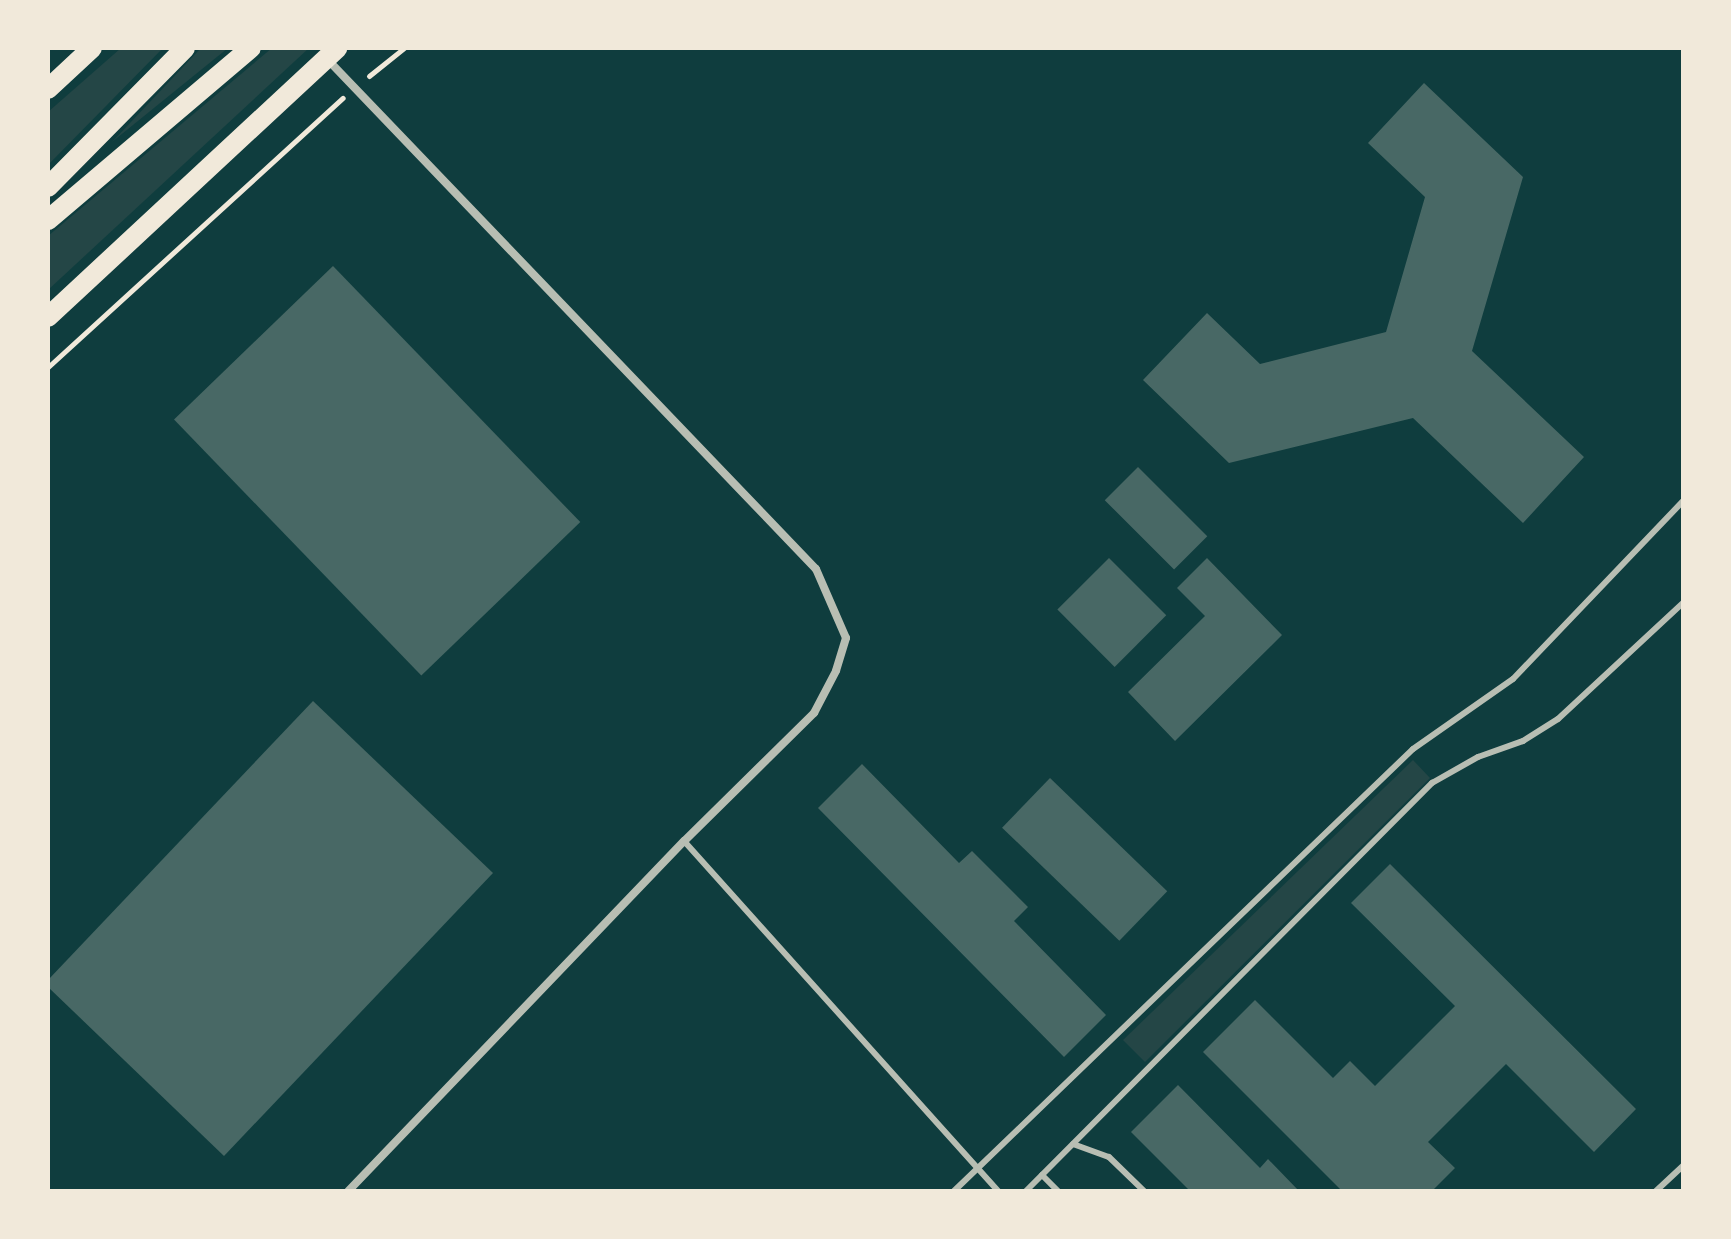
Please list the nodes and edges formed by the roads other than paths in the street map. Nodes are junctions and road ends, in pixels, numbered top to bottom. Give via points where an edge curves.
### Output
1 (92, 48) edge
2 (185, 48) edge
3 (251, 48) edge
4 (331, 53) edge
5 (48, 89) edge
6 (48, 187) edge
7 (48, 220) edge
8 (48, 317) edge
9 (1683, 501) edge
10 (1683, 603) edge
11 (684, 841) junction
12 (1073, 1144) junction
13 (1683, 1166) edge
14 (978, 1168) junction
15 (1042, 1175) junction
16 (348, 1191) edge
17 (954, 1191) edge
18 (998, 1191) edge
19 (1026, 1191) edge
20 (1058, 1191) edge
21 (1144, 1191) edge
22 (1656, 1191) edge

1 - 5 main road
2 - 6 main road
3 - 7 main road
4 - 8 main road
4 - 11 street via 354,88 816,569 846,638 836,671 814,713
9 - 14 lane via 1513,679 1413,749
10 - 12 lane via 1558,719 1432,783
11 - 14 lane
11 - 16 street
12 - 15 lane
12 - 21 lane via 1109,1157
13 - 22 lane
14 - 17 lane
14 - 18 lane
15 - 19 lane
15 - 20 lane

